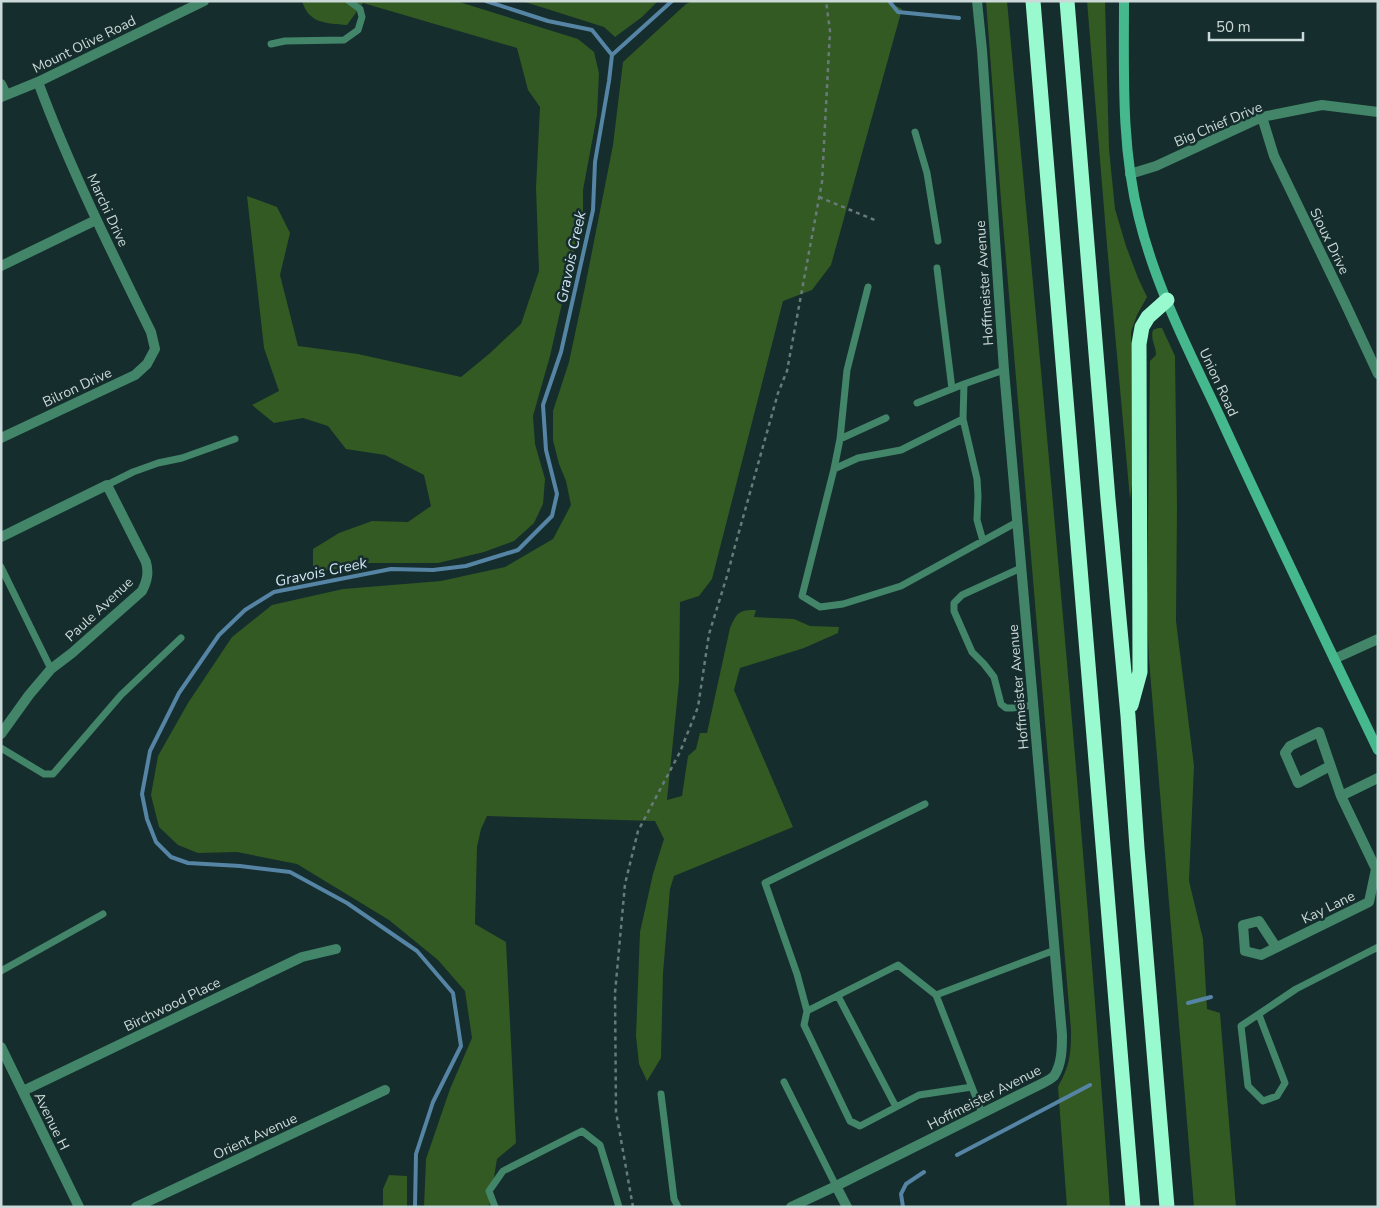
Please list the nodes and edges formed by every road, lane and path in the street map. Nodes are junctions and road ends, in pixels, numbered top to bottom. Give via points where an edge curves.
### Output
1 (204, 1) edge
2 (348, 1) edge
3 (826, 1) edge
4 (977, 1) edge
5 (1033, 1) edge
6 (1067, 1) edge
7 (1124, 1) edge
8 (272, 44) dead end
9 (38, 82) junction
10 (1, 84) edge
11 (4, 96) edge
12 (1378, 112) edge
13 (1262, 117) junction
14 (915, 132) dead end
15 (1130, 174) junction
16 (819, 197) junction
17 (96, 220) junction
18 (877, 221) dead end
19 (938, 241) dead end
20 (1, 266) edge
21 (937, 268) dead end
22 (868, 287) dead end
23 (1166, 300) junction
24 (155, 349) joint
25 (1004, 370) junction
26 (1378, 374) edge
27 (964, 384) junction
28 (952, 389) junction
29 (917, 403) dead end
30 (886, 418) dead end
31 (963, 419) junction
32 (1, 438) edge
33 (840, 438) junction
34 (235, 439) dead end
35 (834, 469) junction
36 (107, 485) junction
37 (1017, 522) junction
38 (1, 537) edge
39 (983, 541) junction
40 (1, 567) edge
41 (1021, 568) junction
42 (181, 638) dead end
43 (1378, 639) edge
44 (1334, 659) junction
45 (52, 669) junction
46 (1033, 705) junction
47 (1128, 716) junction
48 (1, 734) edge
49 (1, 748) edge
50 (1378, 750) edge
51 (1330, 766) junction
52 (1378, 778) edge
53 (1341, 796) junction
54 (925, 804) dead end
55 (103, 914) dead end
56 (1276, 947) dead end
57 (1378, 947) edge
58 (336, 949) dead end
59 (1055, 950) junction
60 (1, 971) edge
61 (936, 994) junction
62 (838, 996) junction
63 (807, 1011) junction
64 (1259, 1014) junction
65 (1, 1047) edge
66 (784, 1082) dead end
67 (972, 1087) junction
68 (385, 1090) dead end
69 (23, 1091) junction
70 (661, 1094) dead end
71 (896, 1107) junction
72 (982, 1113) junction
73 (836, 1186) junction
74 (79, 1207) edge
75 (136, 1207) edge
76 (495, 1207) edge
77 (619, 1207) edge
78 (633, 1207) edge
79 (678, 1207) edge
80 (791, 1207) edge
81 (847, 1207) edge
82 (1133, 1207) edge
83 (1167, 1207) edge

1 - 9 street, Mount Olive Road
2 - 8 lane via 360,9 362,17 358,30 344,40
3 - 16 path via 830,31
4 - 25 street, Hoffmeister Avenue
5 - 82 highway
6 - 47 highway
7 - 15 main road, Union Road
9 - 11 street, Mount Olive Road
9 - 17 street, Marchi Drive
10 - 11 street
12 - 13 street, Big Chief Drive via 1322,105
13 - 15 street, Big Chief Drive via 1156,166
13 - 26 street, Sioux Drive via 1274,156
14 - 19 lane via 927,173
15 - 23 main road, Union Road via 1146,244
16 - 18 path
16 - 78 path via 787,371 708,634 698,707 680,752 638,830 625,884 614,993 616,1112
17 - 20 street
17 - 24 street, Marchi Drive via 151,332
21 - 28 lane
22 - 33 lane via 847,370
23 - 44 main road, Union Road
23 - 47 highway via 1148,317 1142,327 1139,344 1140,672
24 - 32 street, Bilron Drive via 147,364 135,375
25 - 27 lane
25 - 37 street, Hoffmeister Avenue
27 - 28 lane
27 - 31 lane
28 - 29 lane
30 - 33 lane
31 - 35 lane via 901,450 858,458
31 - 39 lane via 977,479 978,520
33 - 35 lane
34 - 36 lane via 158,463
35 - 39 lane via 802,596 820,607 843,604 901,586
36 - 38 street
36 - 45 street, Paule Avenue via 146,562 148,576 142,591 132,601
37 - 39 lane
37 - 41 street, Hoffmeister Avenue
40 - 45 lane
41 - 46 street, Hoffmeister Avenue
41 - 46 lane via 962,595 954,603 954,611 972,652 994,677 1001,704 1006,708
42 - 49 lane via 121,695 53,774 44,774
43 - 44 street
44 - 50 main road, Union Road
45 - 48 street, Paule Avenue
46 - 59 street, Hoffmeister Avenue
47 - 83 highway
51 - 51 street, Kay Lane via 1298,783 1285,753 1290,746 1319,732
51 - 53 street, Kay Lane
52 - 53 street
53 - 56 street, Kay Lane via 1376,868 1369,902
54 - 63 lane via 765,883
55 - 60 lane
57 - 64 lane via 1296,989
58 - 69 street, Birchwood Place via 302,957
59 - 61 lane
59 - 72 street, Hoffmeister Avenue via 1062,1035 1058,1068 1044,1083
61 - 62 lane via 898,965
61 - 67 lane
62 - 63 lane
62 - 71 lane
63 - 71 lane via 804,1026 850,1121 860,1126
64 - 64 lane via 1241,1026 1248,1086 1263,1101 1277,1096 1285,1083
65 - 69 street, Avenue H
66 - 73 lane
67 - 71 lane via 918,1095
67 - 72 lane
68 - 75 street, Orient Avenue
69 - 74 street, Avenue H
70 - 79 lane via 674,1199
72 - 73 street, Hoffmeister Avenue
73 - 80 street, Hoffmeister Avenue
73 - 81 street
76 - 77 lane via 489,1191 503,1171 582,1131 600,1145

